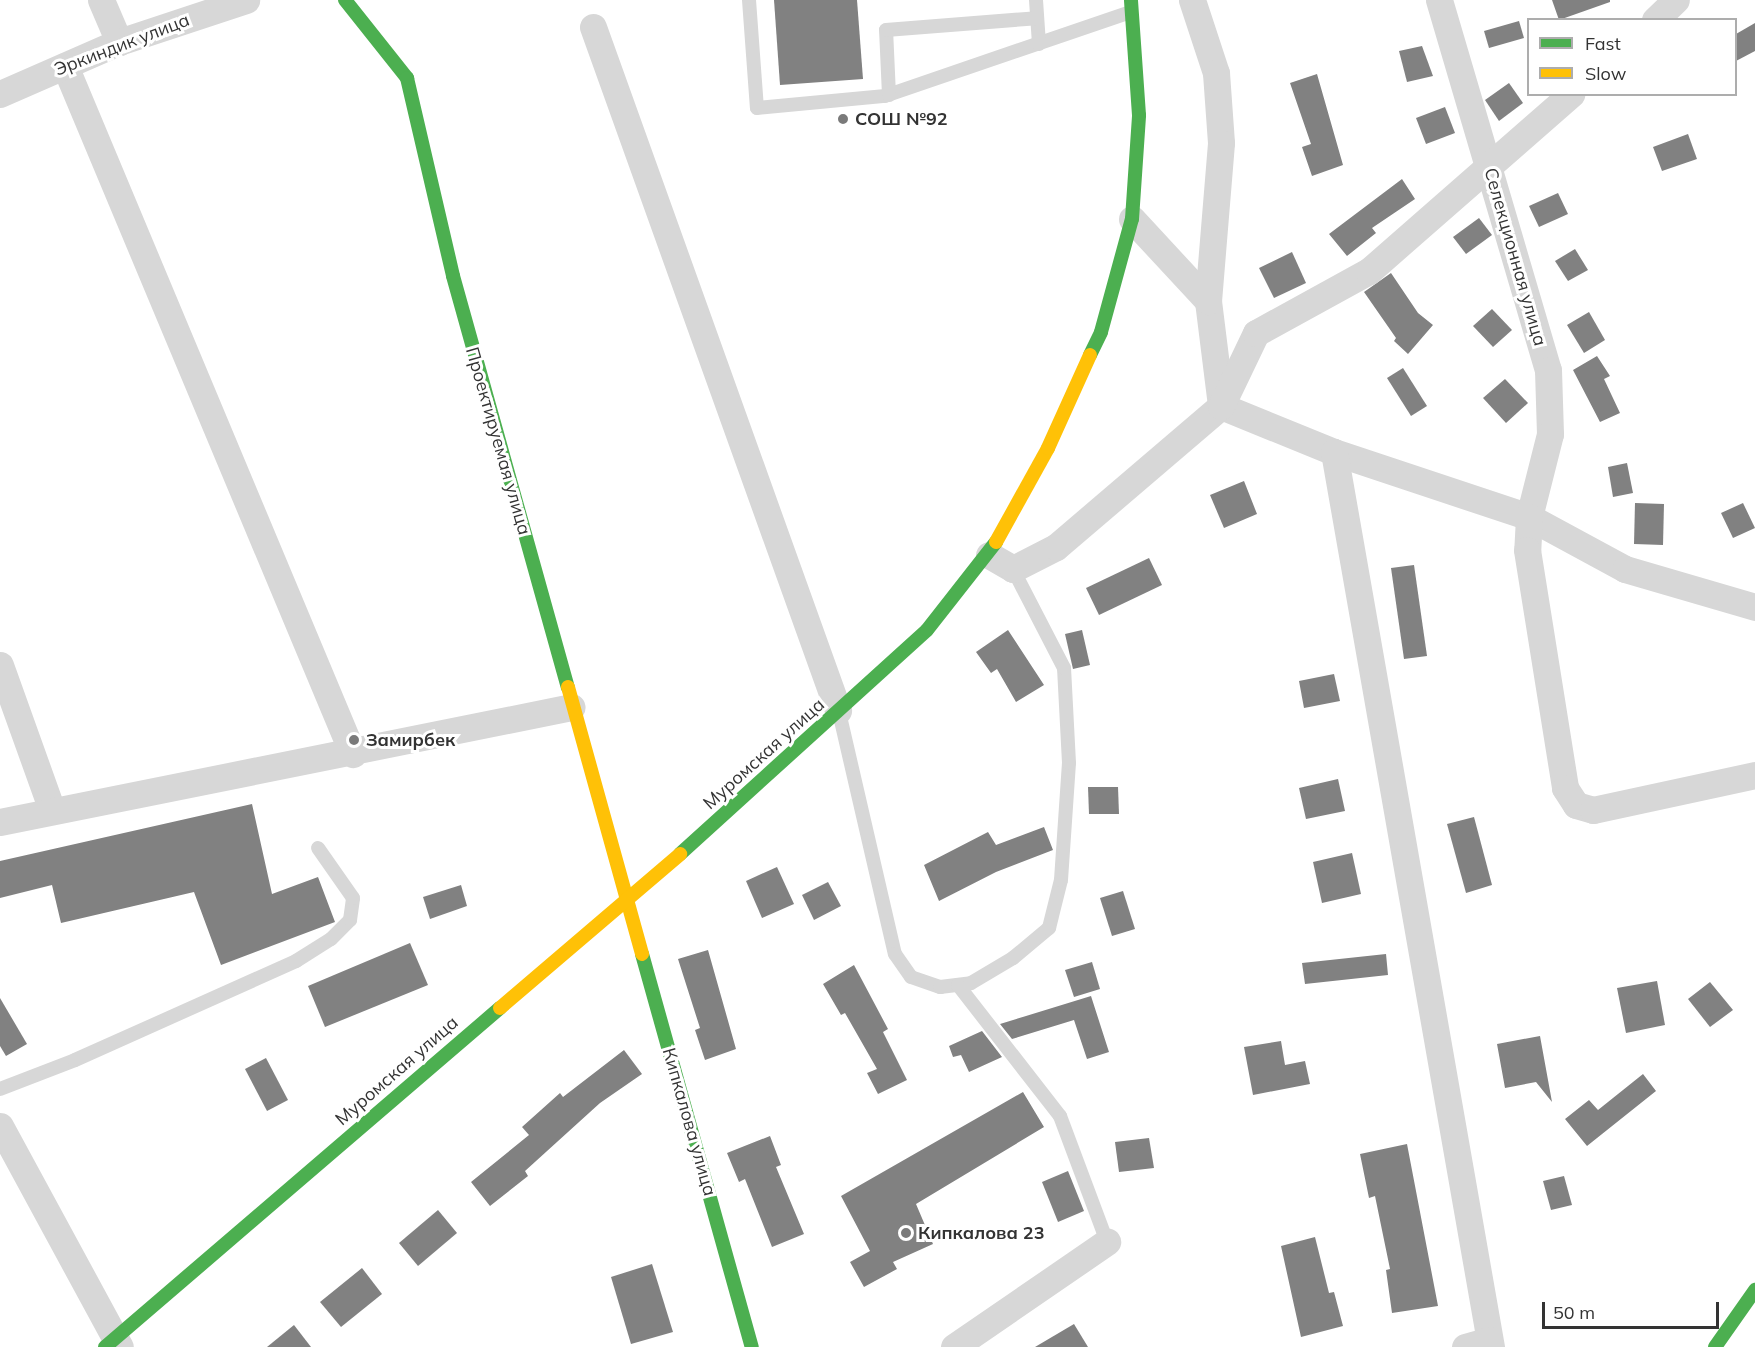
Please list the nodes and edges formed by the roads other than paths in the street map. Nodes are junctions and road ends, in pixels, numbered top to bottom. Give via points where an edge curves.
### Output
1 (100, 0) edge
2 (246, 0) edge
3 (345, 0) edge
4 (749, 0) edge
5 (1036, 0) edge
6 (1192, 0) edge
7 (1439, 0) edge
8 (1676, 0) edge
9 (1132, 6) edge
10 (1037, 18) junction
11 (1656, 18) edge
12 (592, 27) dead end
13 (118, 42) junction
14 (1040, 44) junction
15 (65, 66) junction
16 (0, 94) edge
17 (889, 95) junction
18 (1569, 96) edge
19 (1489, 168) junction
20 (1132, 219) junction
21 (1208, 301) junction
22 (1221, 406) junction
23 (1334, 452) junction
24 (1529, 517) junction
25 (989, 555) junction
26 (1013, 569) junction
27 (1755, 607) edge
28 (0, 665) edge
29 (572, 707) junction
30 (838, 710) junction
31 (353, 754) junction
32 (1755, 775) edge
33 (52, 810) junction
34 (0, 822) edge
35 (318, 848) dead end
36 (627, 897) junction
37 (958, 985) junction
38 (0, 1089) edge
39 (0, 1126) edge
40 (1107, 1242) joint
41 (1755, 1290) edge
42 (113, 1344) edge
43 (1482, 1345) edge
44 (1722, 1345) edge
45 (752, 1347) edge
46 (954, 1347) edge

1 - 13 street
2 - 13 street, Эркиндик улица
3 - 29 street, Проектируемая улица via 407,78 453,276
4 - 17 lane via 757,108
5 - 10 lane
6 - 21 street via 1216,73 1221,143
7 - 19 street, Селекционная улица
8 - 11 street
9 - 14 lane
9 - 20 street, Муромская улица via 1138,115
10 - 14 lane
10 - 17 lane via 886,30
12 - 30 street
13 - 15 street, Эркиндик улица
14 - 17 lane
15 - 16 street, Эркиндик улица
15 - 31 street
18 - 19 street
19 - 22 street via 1369,271 1256,333
19 - 24 street, Селекционная улица via 1548,370 1550,434
20 - 21 street
20 - 25 street, Муромская улица via 1101,332 1048,448
21 - 22 street
22 - 23 street
22 - 26 street via 1056,548
23 - 24 street
23 - 43 street
24 - 27 street via 1625,569
24 - 32 street, Селекционная улица via 1528,561 1565,788 1576,805 1593,810
25 - 26 street
25 - 30 street, Муромская улица via 927,630
26 - 37 lane via 1064,669 1069,763 1061,880 1049,928 1013,958 971,983
28 - 33 street
29 - 31 street
29 - 36 street, Проектируемая улица
30 - 36 street, Муромская улица via 709,829
30 - 37 lane via 894,954 911,977 940,987
31 - 33 street
33 - 34 street
35 - 38 lane via 353,898 350,920 331,939 296,961 75,1060
36 - 42 street, Муромская улица
36 - 45 street, Кипкалова улица
37 - 40 lane via 1060,1116
39 - 42 street
40 - 46 street
41 - 44 street

